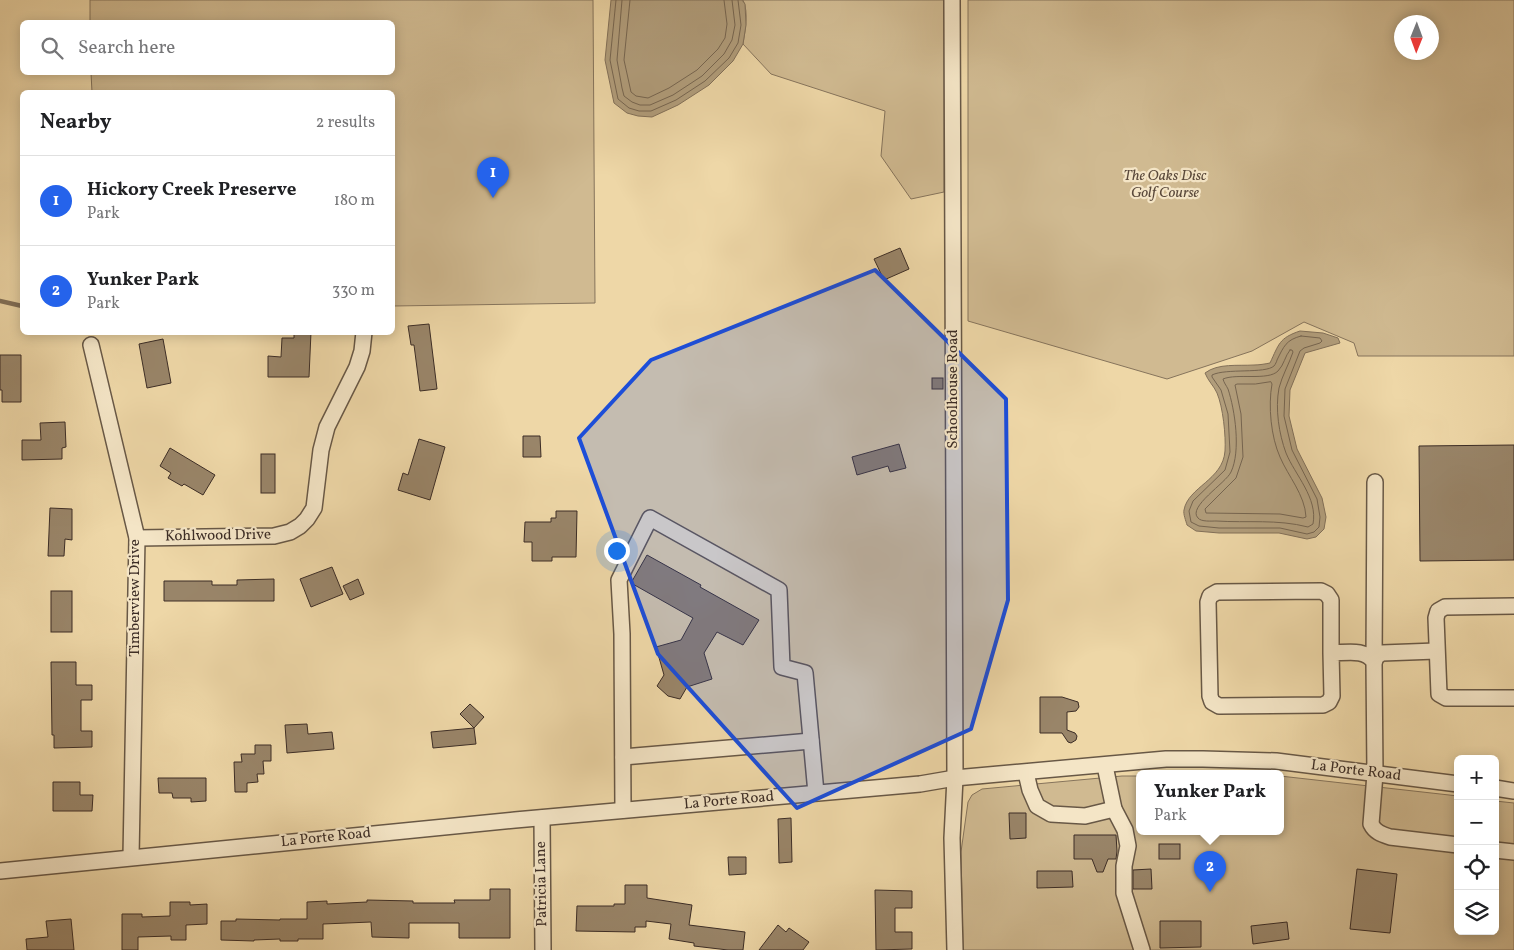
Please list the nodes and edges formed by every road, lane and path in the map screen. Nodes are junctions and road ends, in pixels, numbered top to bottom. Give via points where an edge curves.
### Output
1 (952, 0) edge
2 (364, 335) edge
3 (91, 345) dead end
4 (1375, 482) dead end
5 (136, 538) junction
6 (1514, 606) edge
7 (1436, 651) junction
8 (1331, 653) junction
9 (1374, 662) junction
10 (1514, 698) edge
11 (811, 740) junction
12 (623, 757) junction
13 (1105, 766) junction
14 (1026, 773) junction
15 (1375, 774) junction
16 (955, 778) junction
17 (1454, 784) edge
18 (1499, 789) edge
19 (1514, 791) edge
20 (816, 793) junction
21 (1114, 809) junction
22 (623, 810) junction
23 (542, 818) junction
24 (1454, 845) edge
25 (1499, 850) edge
26 (1514, 852) edge
27 (131, 857) junction
28 (0, 870) edge
29 (543, 950) edge
30 (955, 950) edge
31 (1142, 950) edge

1 - 16 street, Schoolhouse Road
2 - 5 street, Kohlwood Drive via 357,367 327,427 314,508 300,526 274,536
3 - 5 street, Timberview Drive
4 - 9 street
5 - 27 street, Timberview Drive
6 - 7 street via 1445,606 1438,611 1436,618
7 - 9 street via 1382,653
7 - 10 street via 1439,694 1446,698
8 - 8 street via 1332,696 1324,705 1219,706 1212,702 1210,696 1210,596 1217,592 1321,591 1331,600
8 - 9 street via 1363,653
9 - 15 street
11 - 12 street
11 - 12 street via 805,673 782,668 779,590 650,518 619,580
11 - 20 street
12 - 22 street
13 - 14 street, La Porte Road
13 - 15 street, La Porte Road via 1166,760 1237,759
13 - 21 street
14 - 16 street, La Porte Road
14 - 21 street via 1037,806 1051,814 1084,816
15 - 17 street, La Porte Road
15 - 24 street via 1371,824 1374,830 1390,837
16 - 20 street, La Porte Road
16 - 30 street, Schoolhouse Road via 952,838
18 - 19 street
20 - 22 street, La Porte Road
21 - 31 street via 1125,830 1128,846 1124,893
22 - 23 street, La Porte Road
23 - 27 street, La Porte Road
23 - 29 street, Patricia Lane
25 - 26 street
27 - 28 street, La Porte Road

